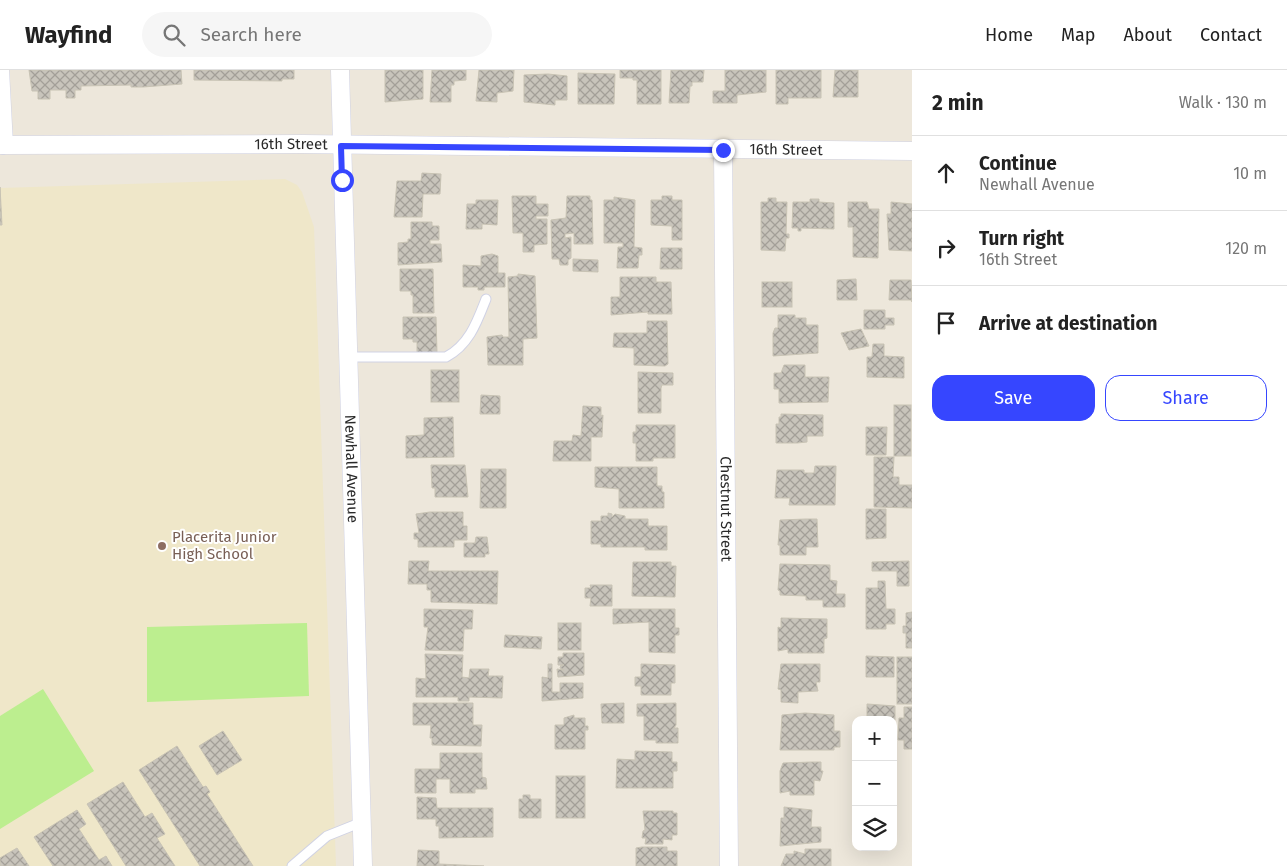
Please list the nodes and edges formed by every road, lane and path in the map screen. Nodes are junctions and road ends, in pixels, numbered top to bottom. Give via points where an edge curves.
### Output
1 (0, 70) edge
2 (340, 70) edge
3 (2, 145) edge
4 (341, 146) junction
5 (723, 150) junction
6 (912, 151) edge
7 (486, 299) dead end
8 (349, 357) junction
9 (362, 822) junction
10 (300, 862) edge
11 (292, 866) edge
12 (363, 866) edge
13 (728, 866) edge

1 - 3 street
2 - 4 street, Newhall Avenue
3 - 4 street, 16th Street
4 - 5 street, 16th Street
4 - 8 street, Newhall Avenue
5 - 6 street, 16th Street
5 - 13 street, Chestnut Street
7 - 8 lane via 474,329 446,357
8 - 9 street, Newhall Avenue
9 - 10 lane via 327,836
9 - 12 street, Newhall Avenue
10 - 11 lane

